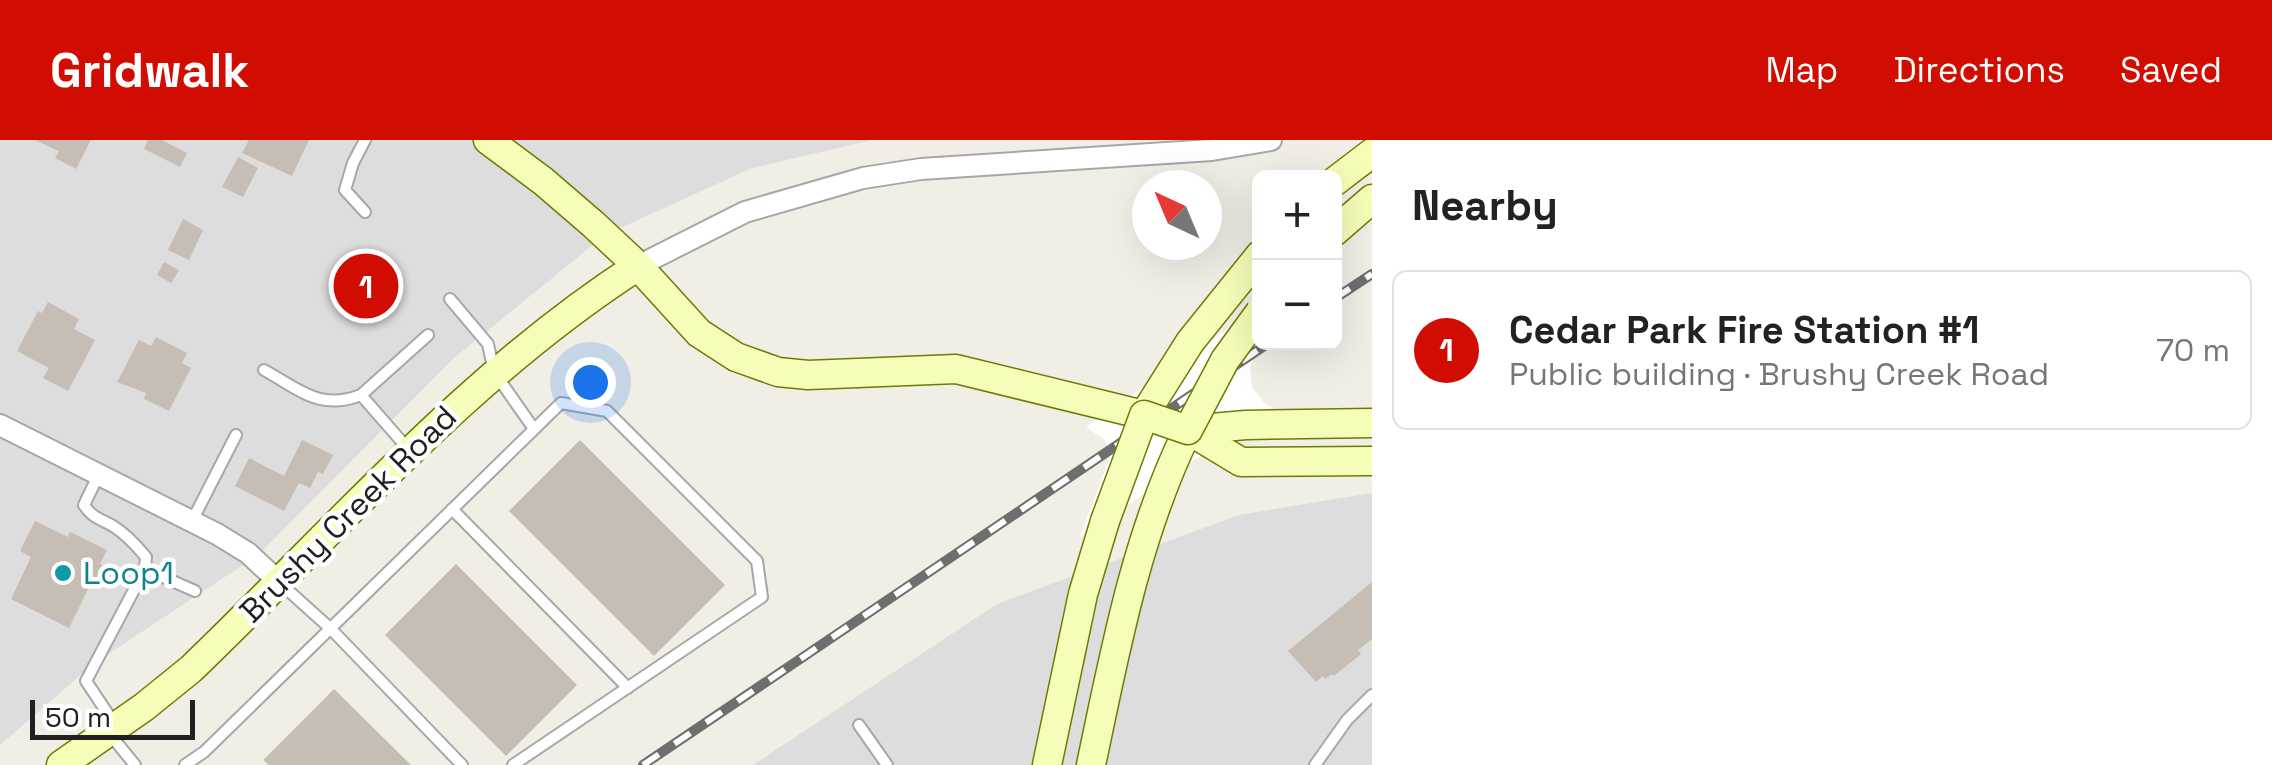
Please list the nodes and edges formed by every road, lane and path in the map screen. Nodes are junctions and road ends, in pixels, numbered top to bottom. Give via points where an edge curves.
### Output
1 (365, 140) edge
2 (488, 140) edge
3 (1272, 140) edge
4 (1372, 153) edge
5 (1342, 176) edge
6 (1372, 199) edge
7 (365, 212) dead end
8 (1342, 225) edge
9 (1255, 260) edge
10 (638, 266) junction
11 (450, 300) dead end
12 (1252, 323) edge
13 (428, 335) dead end
14 (264, 370) dead end
15 (494, 372) junction
16 (361, 395) junction
17 (1144, 415) junction
18 (1372, 423) edge
19 (0, 425) edge
20 (534, 429) junction
21 (1188, 430) junction
22 (236, 435) dead end
23 (410, 451) junction
24 (1372, 461) edge
25 (98, 474) junction
26 (452, 509) junction
27 (192, 522) junction
28 (146, 569) junction
29 (280, 583) junction
30 (195, 591) dead end
31 (330, 629) junction
32 (628, 688) junction
33 (1372, 695) edge
34 (859, 725) dead end
35 (108, 732) junction
36 (60, 765) edge
37 (135, 765) edge
38 (185, 765) edge
39 (462, 765) edge
40 (513, 765) edge
41 (887, 765) edge
42 (1047, 765) edge
43 (1090, 765) edge
44 (1316, 765) edge

1 - 7 lane via 345,190
2 - 10 main road
3 - 10 street, Brushy Creek Road via 863,178 745,212
4 - 5 main road
6 - 8 main road
9 - 17 main road
10 - 15 main road, Brushy Creek Road
10 - 17 main road via 698,333 778,372 956,369
11 - 15 lane via 488,344
12 - 21 main road, bridge
13 - 16 lane
14 - 16 lane via 326,403
15 - 20 lane
15 - 23 main road, Brushy Creek Road
16 - 23 lane
17 - 21 main road, bridge
17 - 42 main road, bridge via 1083,594
18 - 21 main road
19 - 25 street
20 - 26 lane
20 - 32 lane via 561,403 607,410 757,561 762,597
21 - 24 main road via 1241,462
21 - 43 main road via 1162,482 1125,604
22 - 27 lane
23 - 29 main road, Brushy Creek Road
25 - 27 street
25 - 28 lane via 84,505 135,543
26 - 31 lane
26 - 32 lane
27 - 29 street via 248,553
28 - 30 lane
28 - 35 lane via 86,681 108,714
29 - 31 lane
29 - 35 main road, Brushy Creek Road via 191,669
31 - 38 lane
31 - 39 lane
32 - 40 lane
33 - 44 lane
34 - 41 lane
35 - 36 main road, Brushy Creek Road
35 - 37 lane

